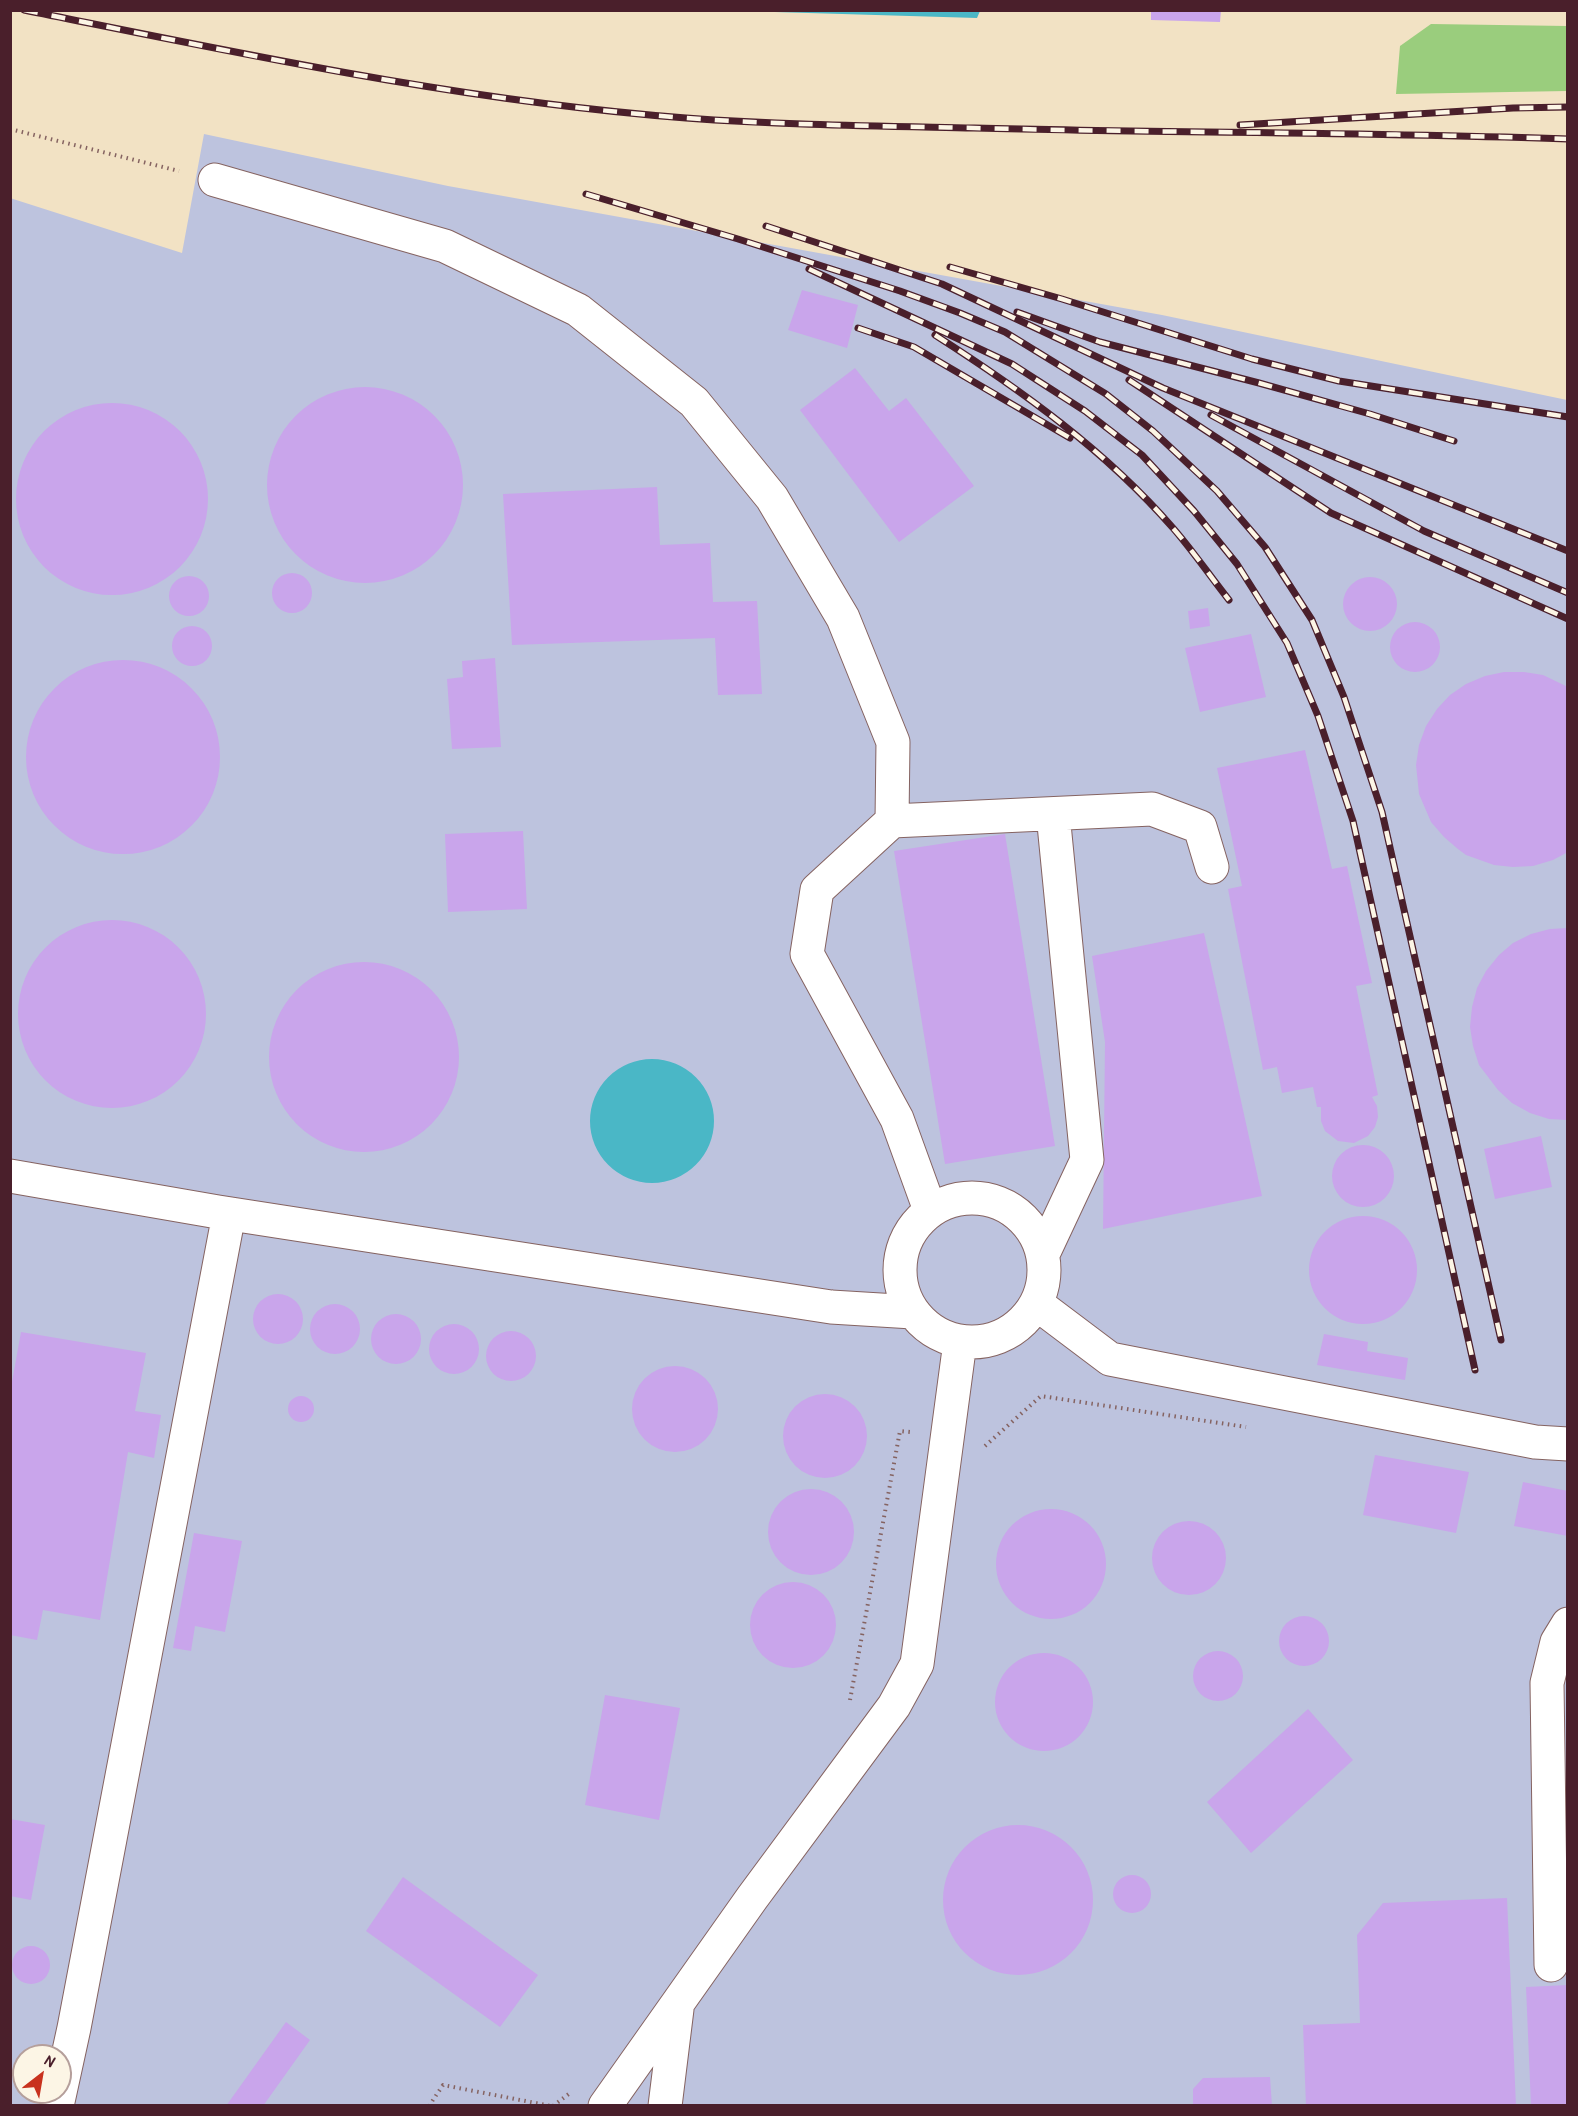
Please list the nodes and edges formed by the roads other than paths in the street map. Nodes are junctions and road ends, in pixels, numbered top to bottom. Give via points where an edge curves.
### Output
1 (214, 180) road end
2 (1053, 814) junction
3 (892, 821) junction
4 (1212, 867) dead end
5 (10, 1176) edge
6 (930, 1210) junction
7 (229, 1214) junction
8 (1043, 1254) junction
9 (1036, 1304) junction
10 (913, 1312) junction
11 (960, 1342) junction
12 (1568, 1444) edge
13 (1568, 1624) edge
14 (1551, 1965) dead end
15 (678, 2004) junction
16 (57, 2106) edge
17 (605, 2106) edge
18 (665, 2106) edge

1 - 3 lane via 445,246 578,310 694,402 772,498 843,618 893,742
2 - 3 lane
2 - 4 lane via 1152,809 1200,827
2 - 8 lane via 1088,1160
3 - 6 lane via 817,890 807,954 897,1119
5 - 7 lane
6 - 8 lane via 951,1199 999,1201 1019,1214 1034,1232
6 - 10 lane via 913,1226 903,1246 899,1269 902,1292
7 - 10 lane via 831,1307
7 - 16 lane
8 - 9 lane via 1044,1279
9 - 11 lane via 1023,1322 1005,1335 983,1342
9 - 12 lane via 1110,1359 1535,1442
10 - 11 lane via 926,1326
11 - 15 lane via 917,1664 894,1706
13 - 14 lane via 1557,1642 1547,1683
15 - 17 lane
15 - 18 lane

